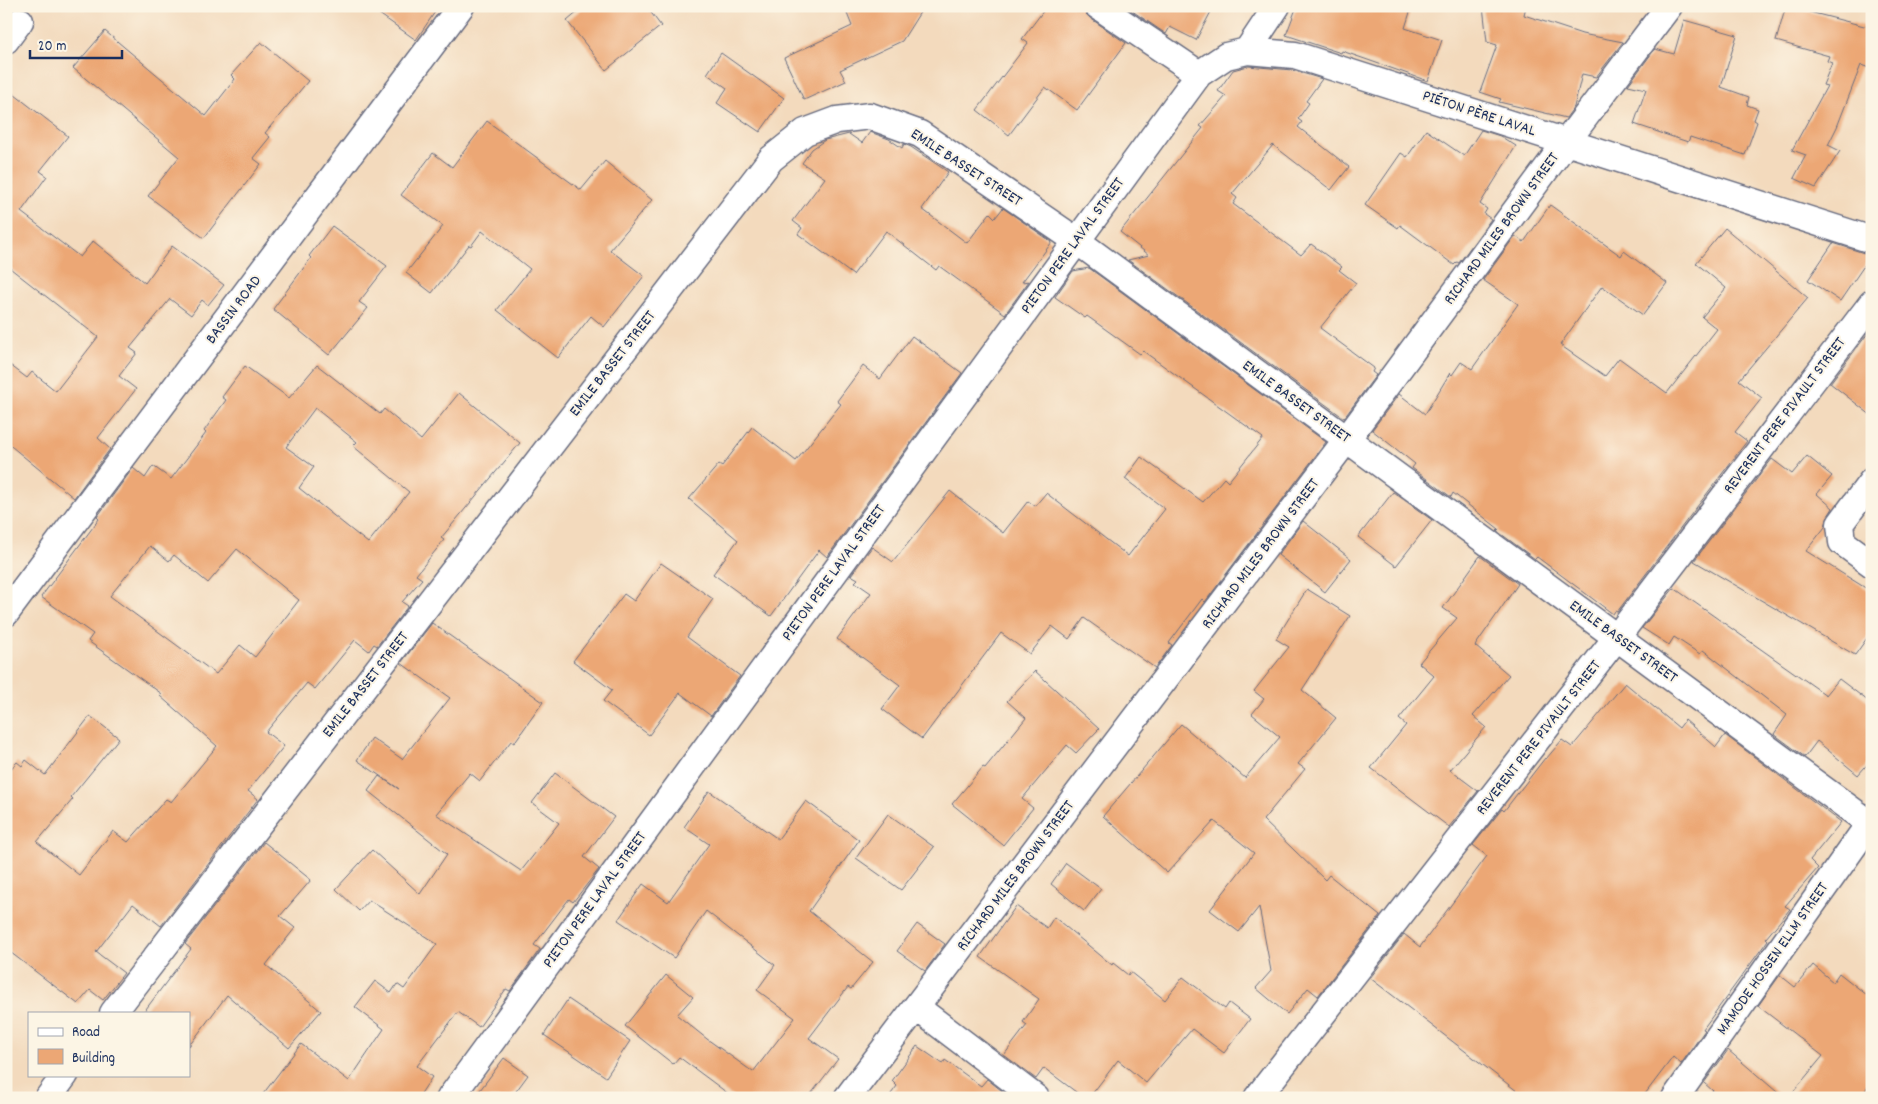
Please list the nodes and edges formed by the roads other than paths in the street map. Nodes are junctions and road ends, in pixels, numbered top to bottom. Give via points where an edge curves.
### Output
1 (461, 6) edge
2 (1098, 6) edge
3 (1277, 6) edge
4 (1669, 6) edge
5 (1237, 54) junction
6 (1199, 74) junction
7 (1566, 141) junction
8 (1872, 240) edge
9 (1077, 241) junction
10 (1872, 303) edge
11 (1347, 439) junction
12 (1872, 481) edge
13 (1872, 564) edge
14 (6, 613) edge
15 (1618, 638) junction
16 (1871, 823) edge
17 (916, 1007) junction
18 (114, 1012) edge
19 (64, 1076) edge
20 (48, 1098) edge
21 (450, 1098) edge
22 (848, 1098) edge
23 (1036, 1098) edge
24 (1257, 1098) edge
25 (1675, 1098) edge

1 - 14 street, BASSIN ROAD
2 - 6 street
3 - 5 street
4 - 7 street, RICHARD MILES BROWN STREET
5 - 6 street, PIETON PERE LAVAL STREET
5 - 7 street, PIÉTON PÈRE LAVAL via 1295,55
6 - 9 street, PIETON PERE LAVAL STREET
7 - 8 street, PIÉTON PÈRE LAVAL
7 - 11 street, RICHARD MILES BROWN STREET
9 - 11 street, EMILE BASSET STREET
9 - 18 street, EMILE BASSET STREET via 920,134 870,116 837,120 805,132 778,153
9 - 21 street, PIETON PERE LAVAL STREET
10 - 15 street, REVERENT PERE PIVAULT STREET
11 - 15 street, EMILE BASSET STREET
11 - 17 street, RICHARD MILES BROWN STREET
12 - 13 street via 1840,524 1842,542
15 - 16 street, EMILE BASSET STREET
15 - 24 street, REVERENT PERE PIVAULT STREET
16 - 25 street, MAMODE HOSSEN ELLM STREET
17 - 22 street, RICHARD MILES BROWN STREET
17 - 23 street
19 - 20 street

